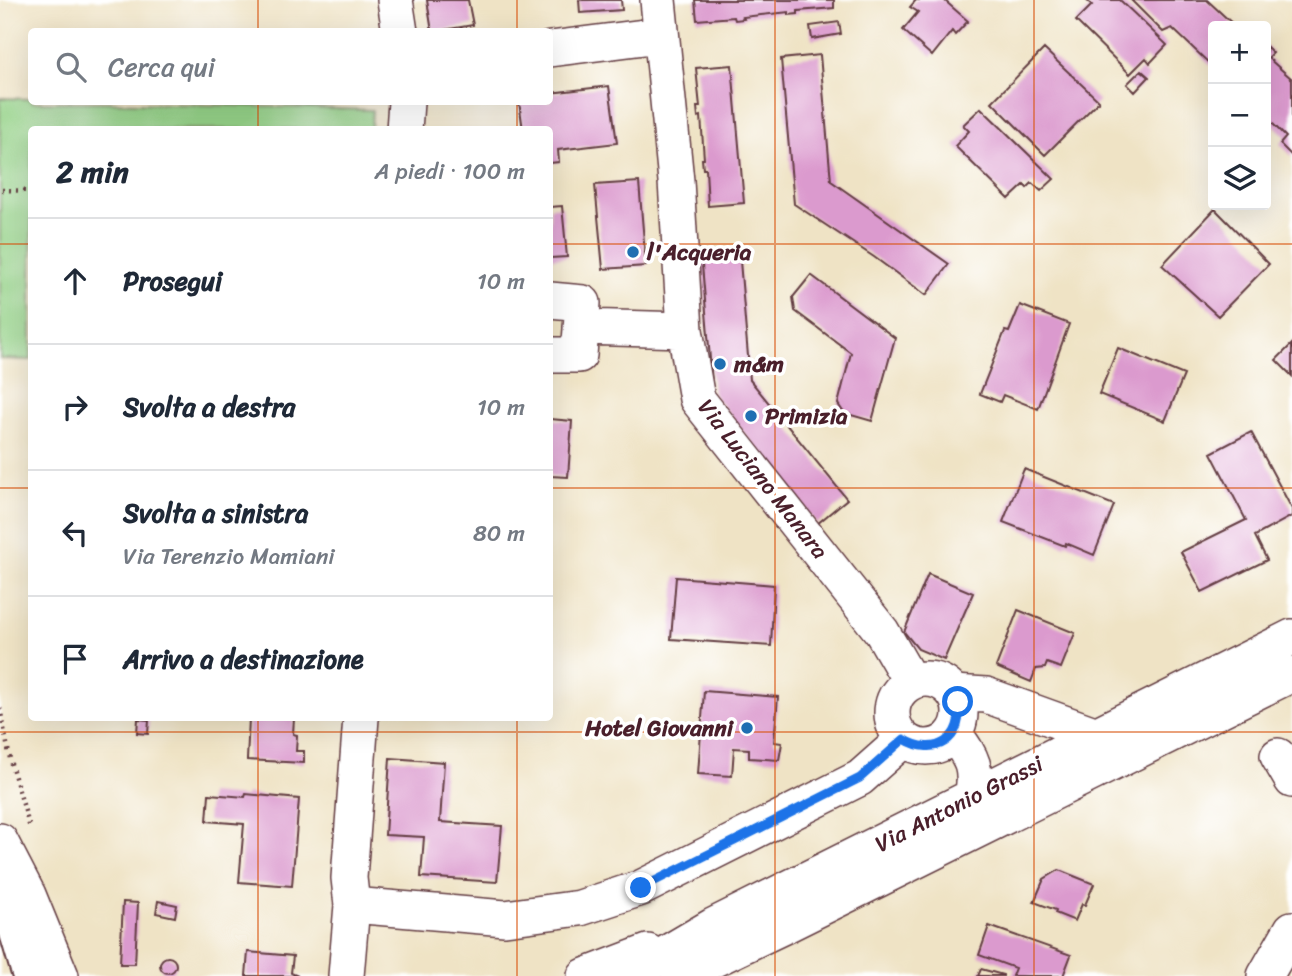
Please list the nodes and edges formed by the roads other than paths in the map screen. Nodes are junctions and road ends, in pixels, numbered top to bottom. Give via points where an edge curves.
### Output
1 (395, 0) edge
2 (658, 0) edge
3 (399, 28) edge
4 (660, 35) junction
5 (553, 49) edge
6 (406, 105) edge
7 (404, 126) edge
8 (553, 300) edge
9 (581, 327) junction
10 (685, 330) junction
11 (553, 355) edge
12 (1292, 637) edge
13 (1292, 674) edge
14 (911, 682) junction
15 (954, 693) junction
16 (361, 721) edge
17 (954, 733) junction
18 (1097, 735) junction
19 (904, 739) junction
20 (972, 798) junction
21 (0, 841) edge
22 (0, 868) edge
23 (352, 905) junction
24 (788, 925) junction
25 (713, 926) junction
26 (1292, 929) edge
27 (32, 976) edge
28 (61, 976) edge
29 (345, 976) edge
30 (585, 976) edge
31 (628, 976) edge
32 (679, 976) edge
33 (702, 976) edge
34 (1265, 976) edge

1 - 3 street
2 - 4 street, Via Luciano Manara
4 - 5 street
4 - 10 street, Via Luciano Manara via 676,181
6 - 7 street
8 - 9 street via 583,303
9 - 10 street
9 - 11 street via 579,355
10 - 14 street, Via Luciano Manara via 698,399 883,632
12 - 18 street, Via Antonio Grassi
13 - 24 street, Via Antonio Grassi
14 - 15 street via 935,680
14 - 19 street via 902,688 892,708 892,720
15 - 17 street via 960,713
15 - 18 street via 986,695
16 - 23 street via 349,878
17 - 19 street via 936,746 913,745
17 - 20 street via 970,755 976,776
18 - 20 street, Via Antonio Grassi
19 - 23 street via 860,778 641,888 580,908 505,918
20 - 25 street, Via Antonio Grassi
21 - 28 street
22 - 27 main road
23 - 29 street
24 - 32 street, Via Antonio Grassi
24 - 33 street
25 - 30 street
25 - 31 street, Via Antonio Grassi
26 - 34 street

